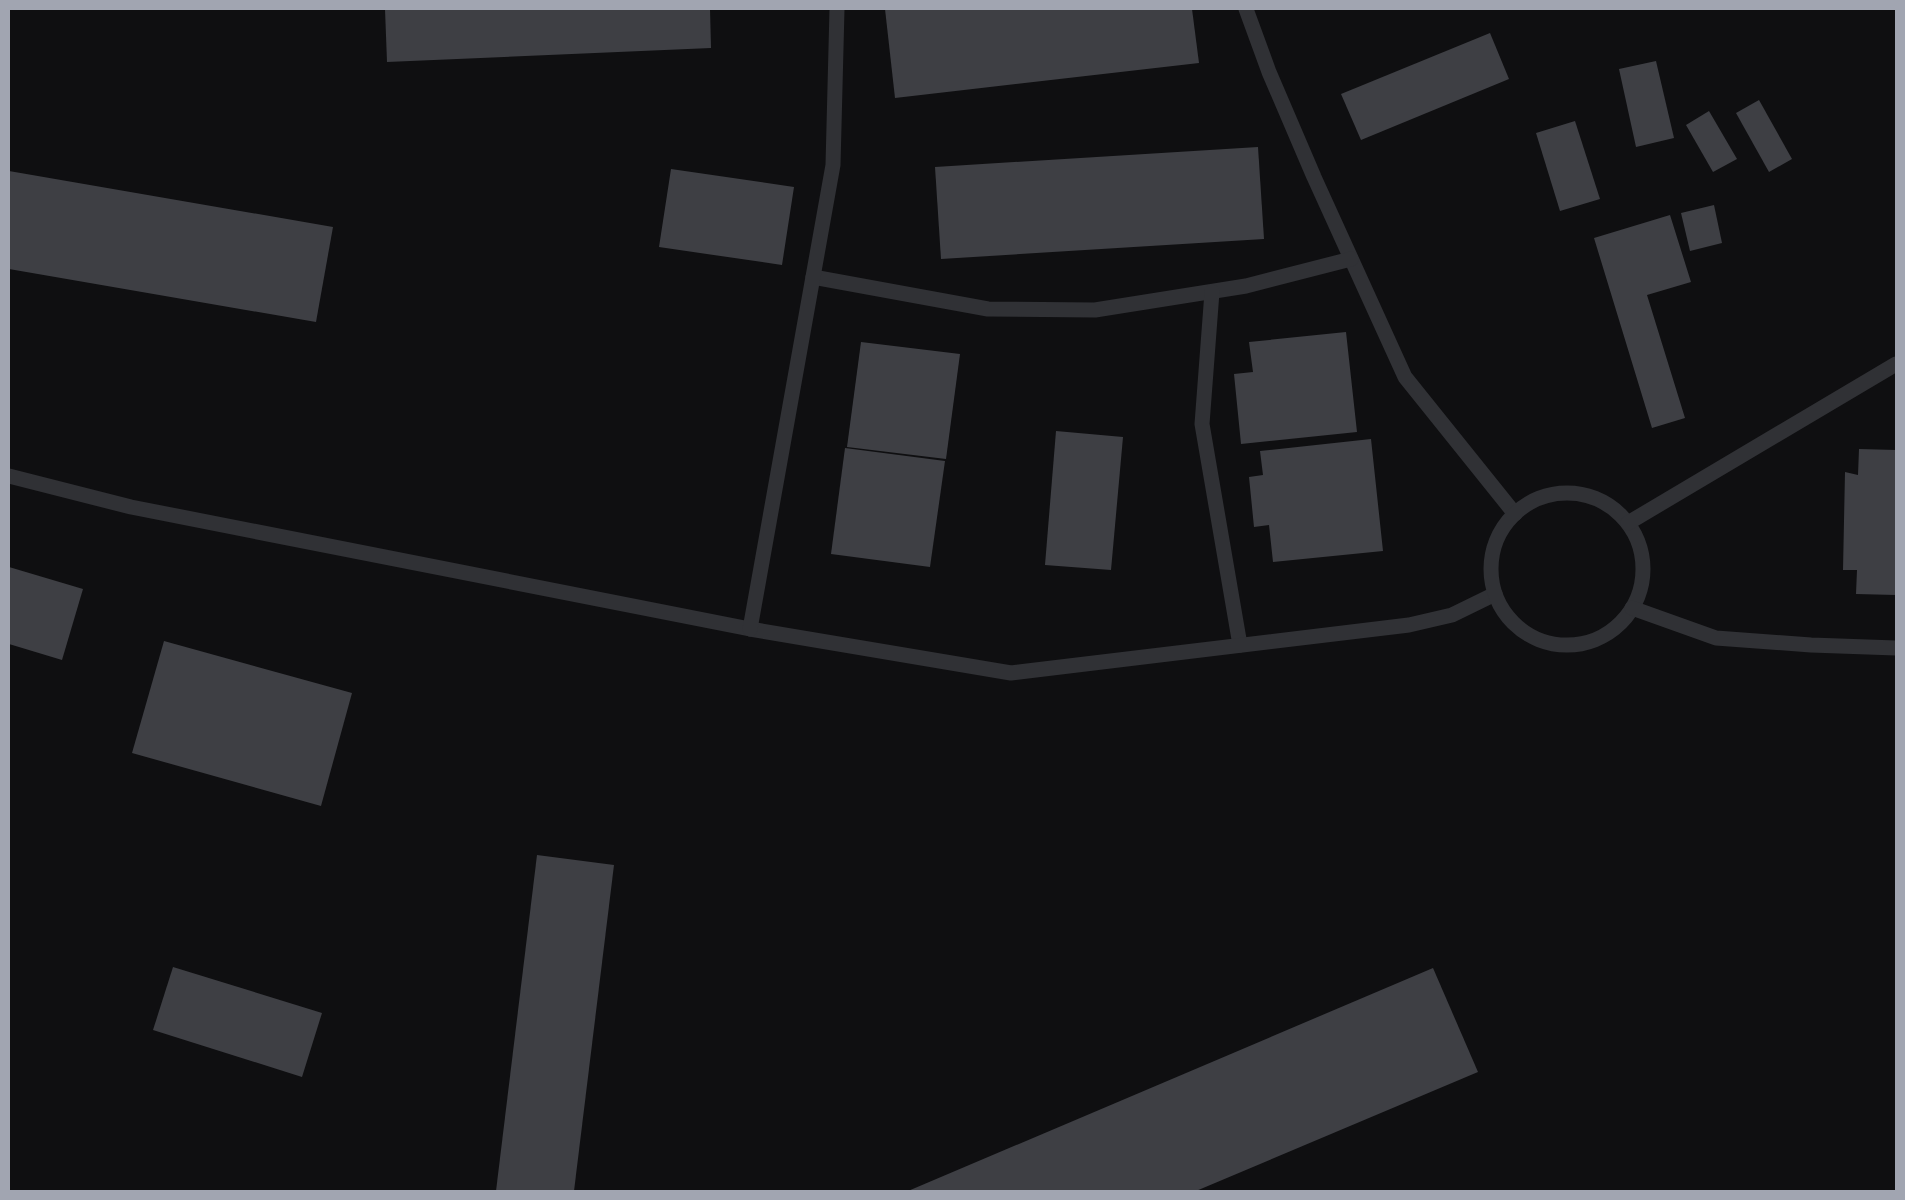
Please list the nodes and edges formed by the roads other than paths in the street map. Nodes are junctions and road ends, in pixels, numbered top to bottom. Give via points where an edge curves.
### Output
1 (836, 9) edge
2 (1246, 9) edge
3 (1351, 259) junction
4 (813, 277) junction
5 (1212, 292) junction
6 (1896, 364) edge
7 (9, 476) edge
8 (1515, 514) junction
9 (1628, 523) junction
10 (1495, 594) junction
11 (1632, 608) junction
12 (750, 629) junction
13 (1240, 645) junction
14 (1896, 648) edge

1 - 4 lane via 833,165
2 - 3 lane via 1269,72
3 - 5 lane
3 - 8 lane via 1405,377
4 - 5 lane via 988,309 1095,310
4 - 12 lane
5 - 13 lane via 1202,424
6 - 9 lane
7 - 12 lane via 131,507
8 - 9 lane via 1521,507 1544,496 1569,492 1594,497 1616,510
8 - 10 lane via 1504,525 1493,548 1490,574
9 - 11 lane via 1642,552 1644,578
10 - 11 lane via 1509,620 1529,636 1553,644 1578,645 1602,638 1622,622
10 - 13 lane via 1452,615 1409,625
11 - 14 lane via 1716,638
12 - 13 lane via 1011,673

